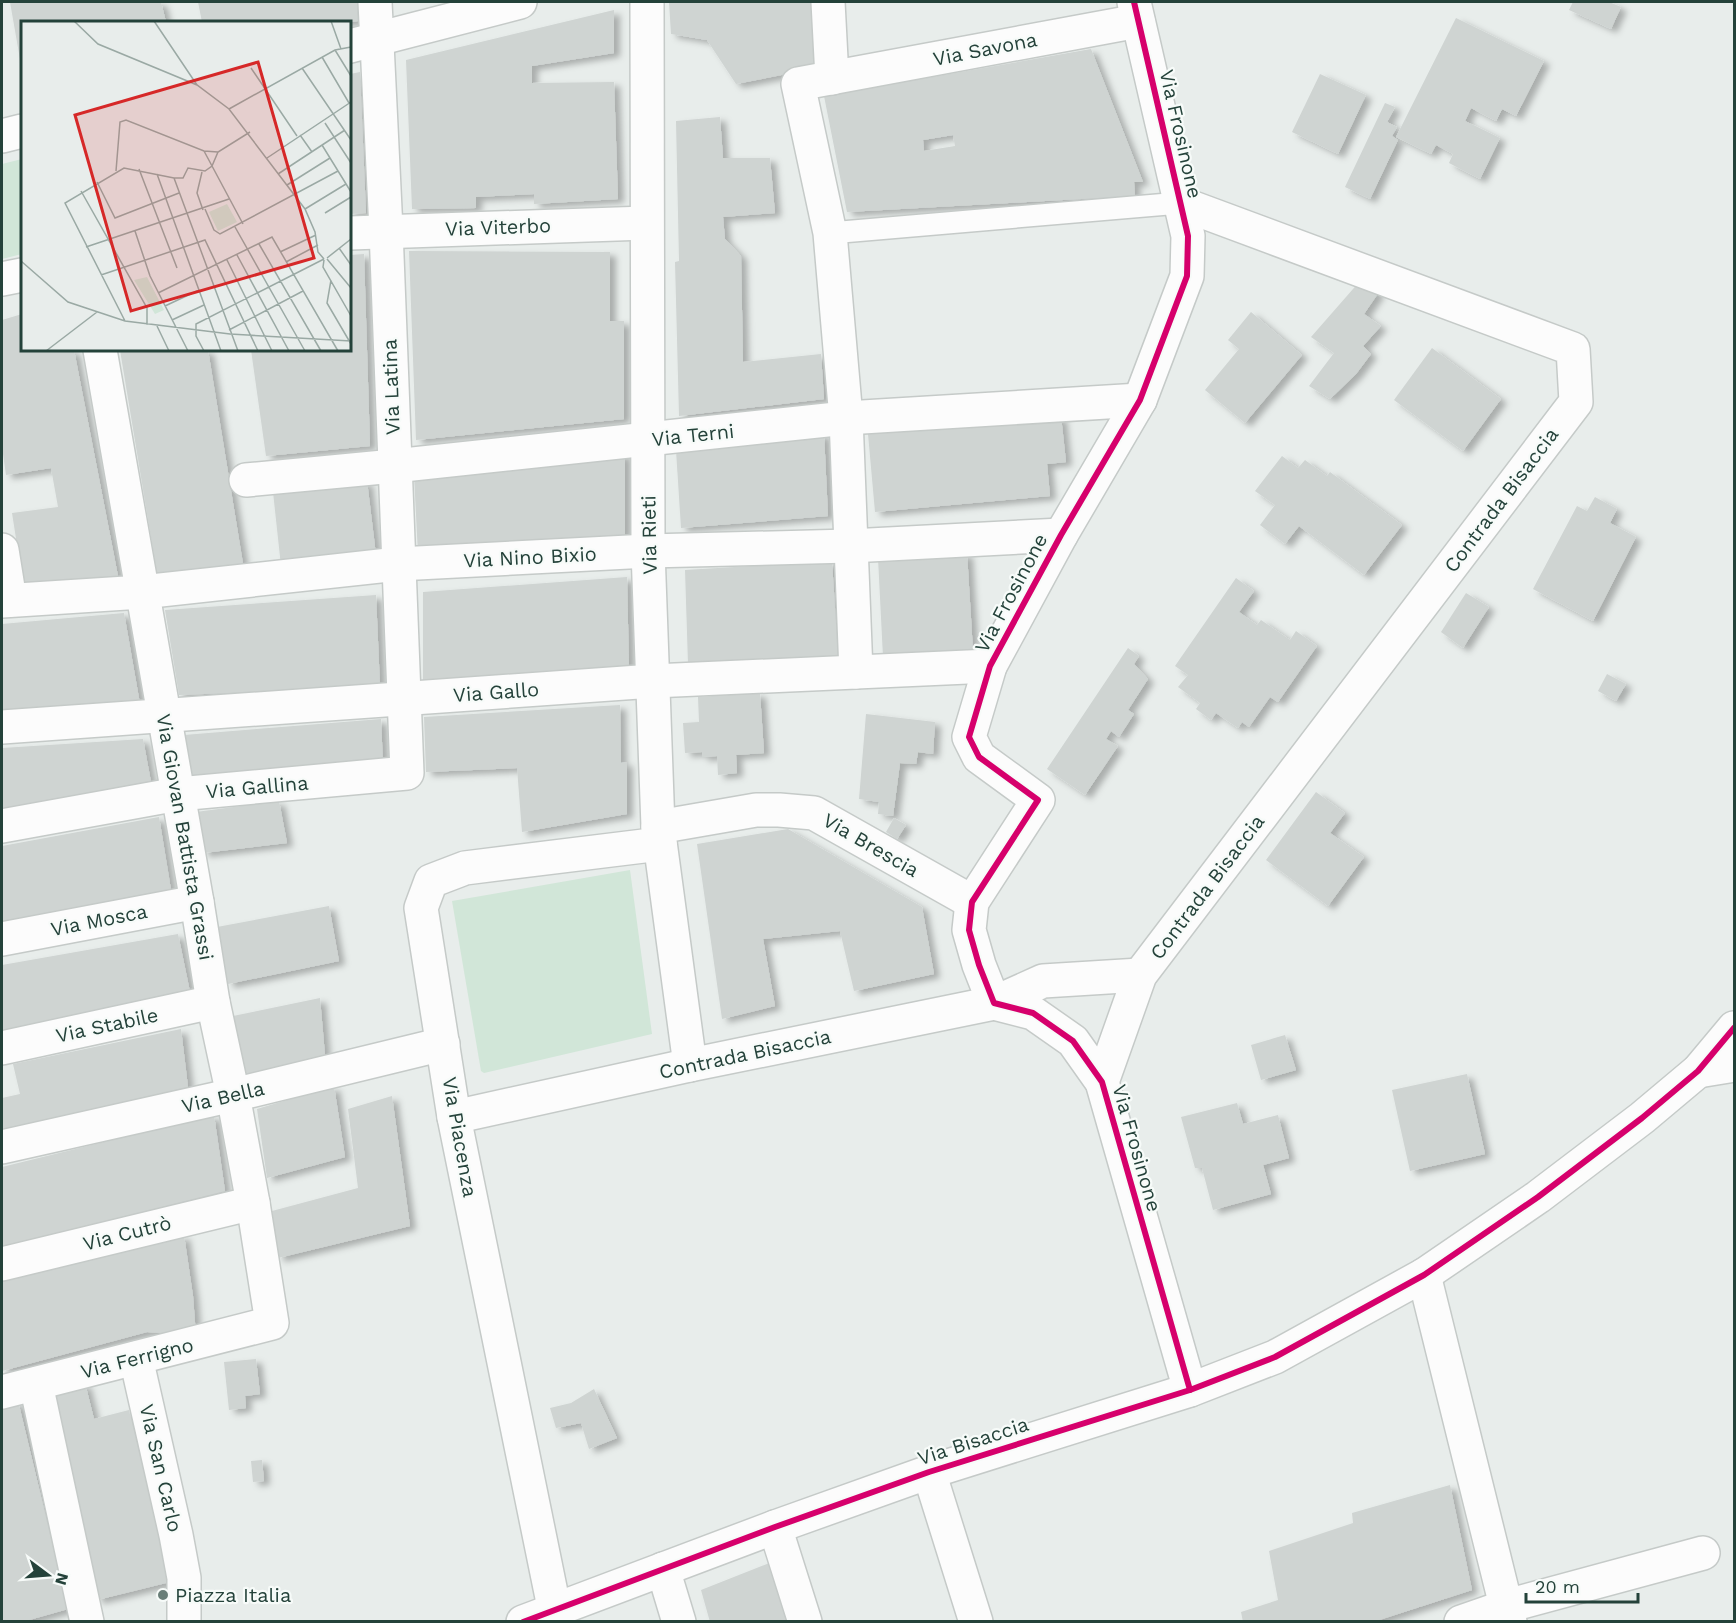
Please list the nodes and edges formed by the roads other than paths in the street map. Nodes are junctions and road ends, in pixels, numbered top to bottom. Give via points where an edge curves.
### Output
1 (375, 2) edge
2 (520, 2) edge
3 (647, 2) edge
4 (828, 2) edge
5 (1136, 11) edge
6 (363, 43) edge
7 (832, 78) junction
8 (21, 131) edge
9 (2, 136) edge
10 (1180, 203) junction
11 (646, 223) junction
12 (386, 231) junction
13 (351, 232) edge
14 (830, 233) junction
15 (21, 275) edge
16 (2, 279) edge
17 (100, 351) edge
18 (1140, 400) junction
19 (846, 418) junction
20 (647, 439) junction
21 (394, 466) junction
22 (246, 480) dead end
23 (1061, 535) junction
24 (850, 546) junction
25 (2, 550) edge
26 (648, 551) junction
27 (398, 564) junction
28 (142, 592) junction
29 (6, 601) edge
30 (990, 666) junction
31 (856, 672) junction
32 (653, 681) junction
33 (404, 699) junction
34 (164, 715) junction
35 (2, 727) edge
36 (407, 773) joint
37 (178, 794) junction
38 (2, 826) edge
39 (659, 835) junction
40 (197, 902) junction
41 (972, 902) junction
42 (2, 939) edge
43 (1140, 975) junction
44 (213, 1002) junction
45 (993, 1004) junction
46 (1734, 1028) edge
47 (443, 1044) junction
48 (2, 1048) edge
49 (690, 1065) junction
50 (1734, 1065) edge
51 (1698, 1071) junction
52 (1102, 1082) junction
53 (233, 1095) junction
54 (454, 1117) junction
55 (2, 1147) edge
56 (253, 1203) junction
57 (2, 1264) edge
58 (1424, 1275) junction
59 (272, 1323) joint
60 (136, 1358) junction
61 (36, 1384) junction
62 (1190, 1390) junction
63 (2, 1392) edge
64 (929, 1472) junction
65 (775, 1527) junction
66 (1703, 1553) dead end
67 (663, 1569) junction
68 (85, 1612) edge
69 (1508, 1614) edge
70 (556, 1616) edge
71 (184, 1622) edge
72 (524, 1622) edge
73 (679, 1622) edge
74 (804, 1622) edge
75 (976, 1622) edge
76 (1461, 1622) edge

1 - 6 street, Via Latina
2 - 6 street
3 - 11 street, Via Rieti
4 - 7 street
5 - 7 street, Via Savona
5 - 10 street, Via Frosinone
6 - 12 street, Via Latina
7 - 14 street, Via Savona via 798,84
8 - 9 street
10 - 14 lane
10 - 18 street, Via Frosinone via 1188,236 1187,276
10 - 43 street, Contrada Bisaccia via 1573,349 1576,402
11 - 12 street, Via Viterbo
11 - 20 street, Via Rieti
12 - 13 street, Via Viterbo
12 - 21 street, Via Latina
14 - 19 street
15 - 16 street
17 - 28 street, Via Giovan Battista Grassi
18 - 19 street, Via Terni
18 - 23 street, Via Frosinone
19 - 20 street, Via Terni
19 - 24 street
20 - 21 street, Via Terni
20 - 26 street, Via Rieti
21 - 22 street, Via Terni
21 - 27 street, Via Latina
23 - 24 street, Via Nino Bixio
23 - 30 street, Via Frosinone
24 - 26 street, Via Nino Bixio
24 - 31 street
25 - 29 street
26 - 27 street, Via Nino Bixio
26 - 32 street, Via Rieti
27 - 28 street, Via Nino Bixio
27 - 33 street, Via Latina
28 - 29 street, Via Nino Bixio
28 - 34 street, Via Giovan Battista Grassi
30 - 31 street, Via Gallo
30 - 41 street, Via Frosinone via 969,737 979,757 1038,800
31 - 32 street, Via Gallo
32 - 33 street, Via Gallo
32 - 39 street, Via Rieti
33 - 34 street, Via Gallo
33 - 36 street, Via Latina
34 - 35 street, Via Gallo
34 - 37 street, Via Giovan Battista Grassi
36 - 37 street, Via Gallina
37 - 38 street, Via Gallina
37 - 40 street, Via Giovan Battista Grassi
39 - 41 street, Via Brescia via 756,810 814,813
39 - 47 street, Via Piacenza via 465,868 430,880 421,908
39 - 49 street, Via Rieti
40 - 42 street, Via Mosca
40 - 44 street, Via Giovan Battista Grassi
41 - 45 street, Via Frosinone via 969,930
43 - 45 street, Contrada Bisaccia via 1043,981
43 - 52 street, Contrada Bisaccia
44 - 48 street, Via Stabile
44 - 53 street, Via Giovan Battista Grassi
45 - 49 street, Contrada Bisaccia
45 - 52 street, Via Frosinone via 1033,1013 1073,1041
46 - 51 street, Via Bisaccia
47 - 53 street, Via Bella
47 - 54 street, Via Piacenza
49 - 54 street, Contrada Bisaccia
50 - 51 street
51 - 58 street, Via Bisaccia via 1538,1197
52 - 62 street, Via Frosinone
53 - 55 street, Via Bella
53 - 56 street, Via Giovan Battista Grassi
54 - 70 street, Via Piacenza
56 - 57 street, Via Cutrò
56 - 59 street, Via Giovan Battista Grassi
58 - 62 street, Via Bisaccia via 1275,1357
58 - 69 street
59 - 60 street, Via Ferrigno
60 - 61 street, Via Ferrigno
60 - 71 street, Via San Carlo via 184,1578
61 - 63 street, Via Ferrigno
61 - 68 street
62 - 64 street, Via Bisaccia
64 - 65 street, Via Bisaccia
64 - 75 street
65 - 67 street, Via Bisaccia
65 - 74 street
66 - 69 street
67 - 70 street, Via Bisaccia
67 - 73 street
69 - 76 street
70 - 72 street, Via Bisaccia

